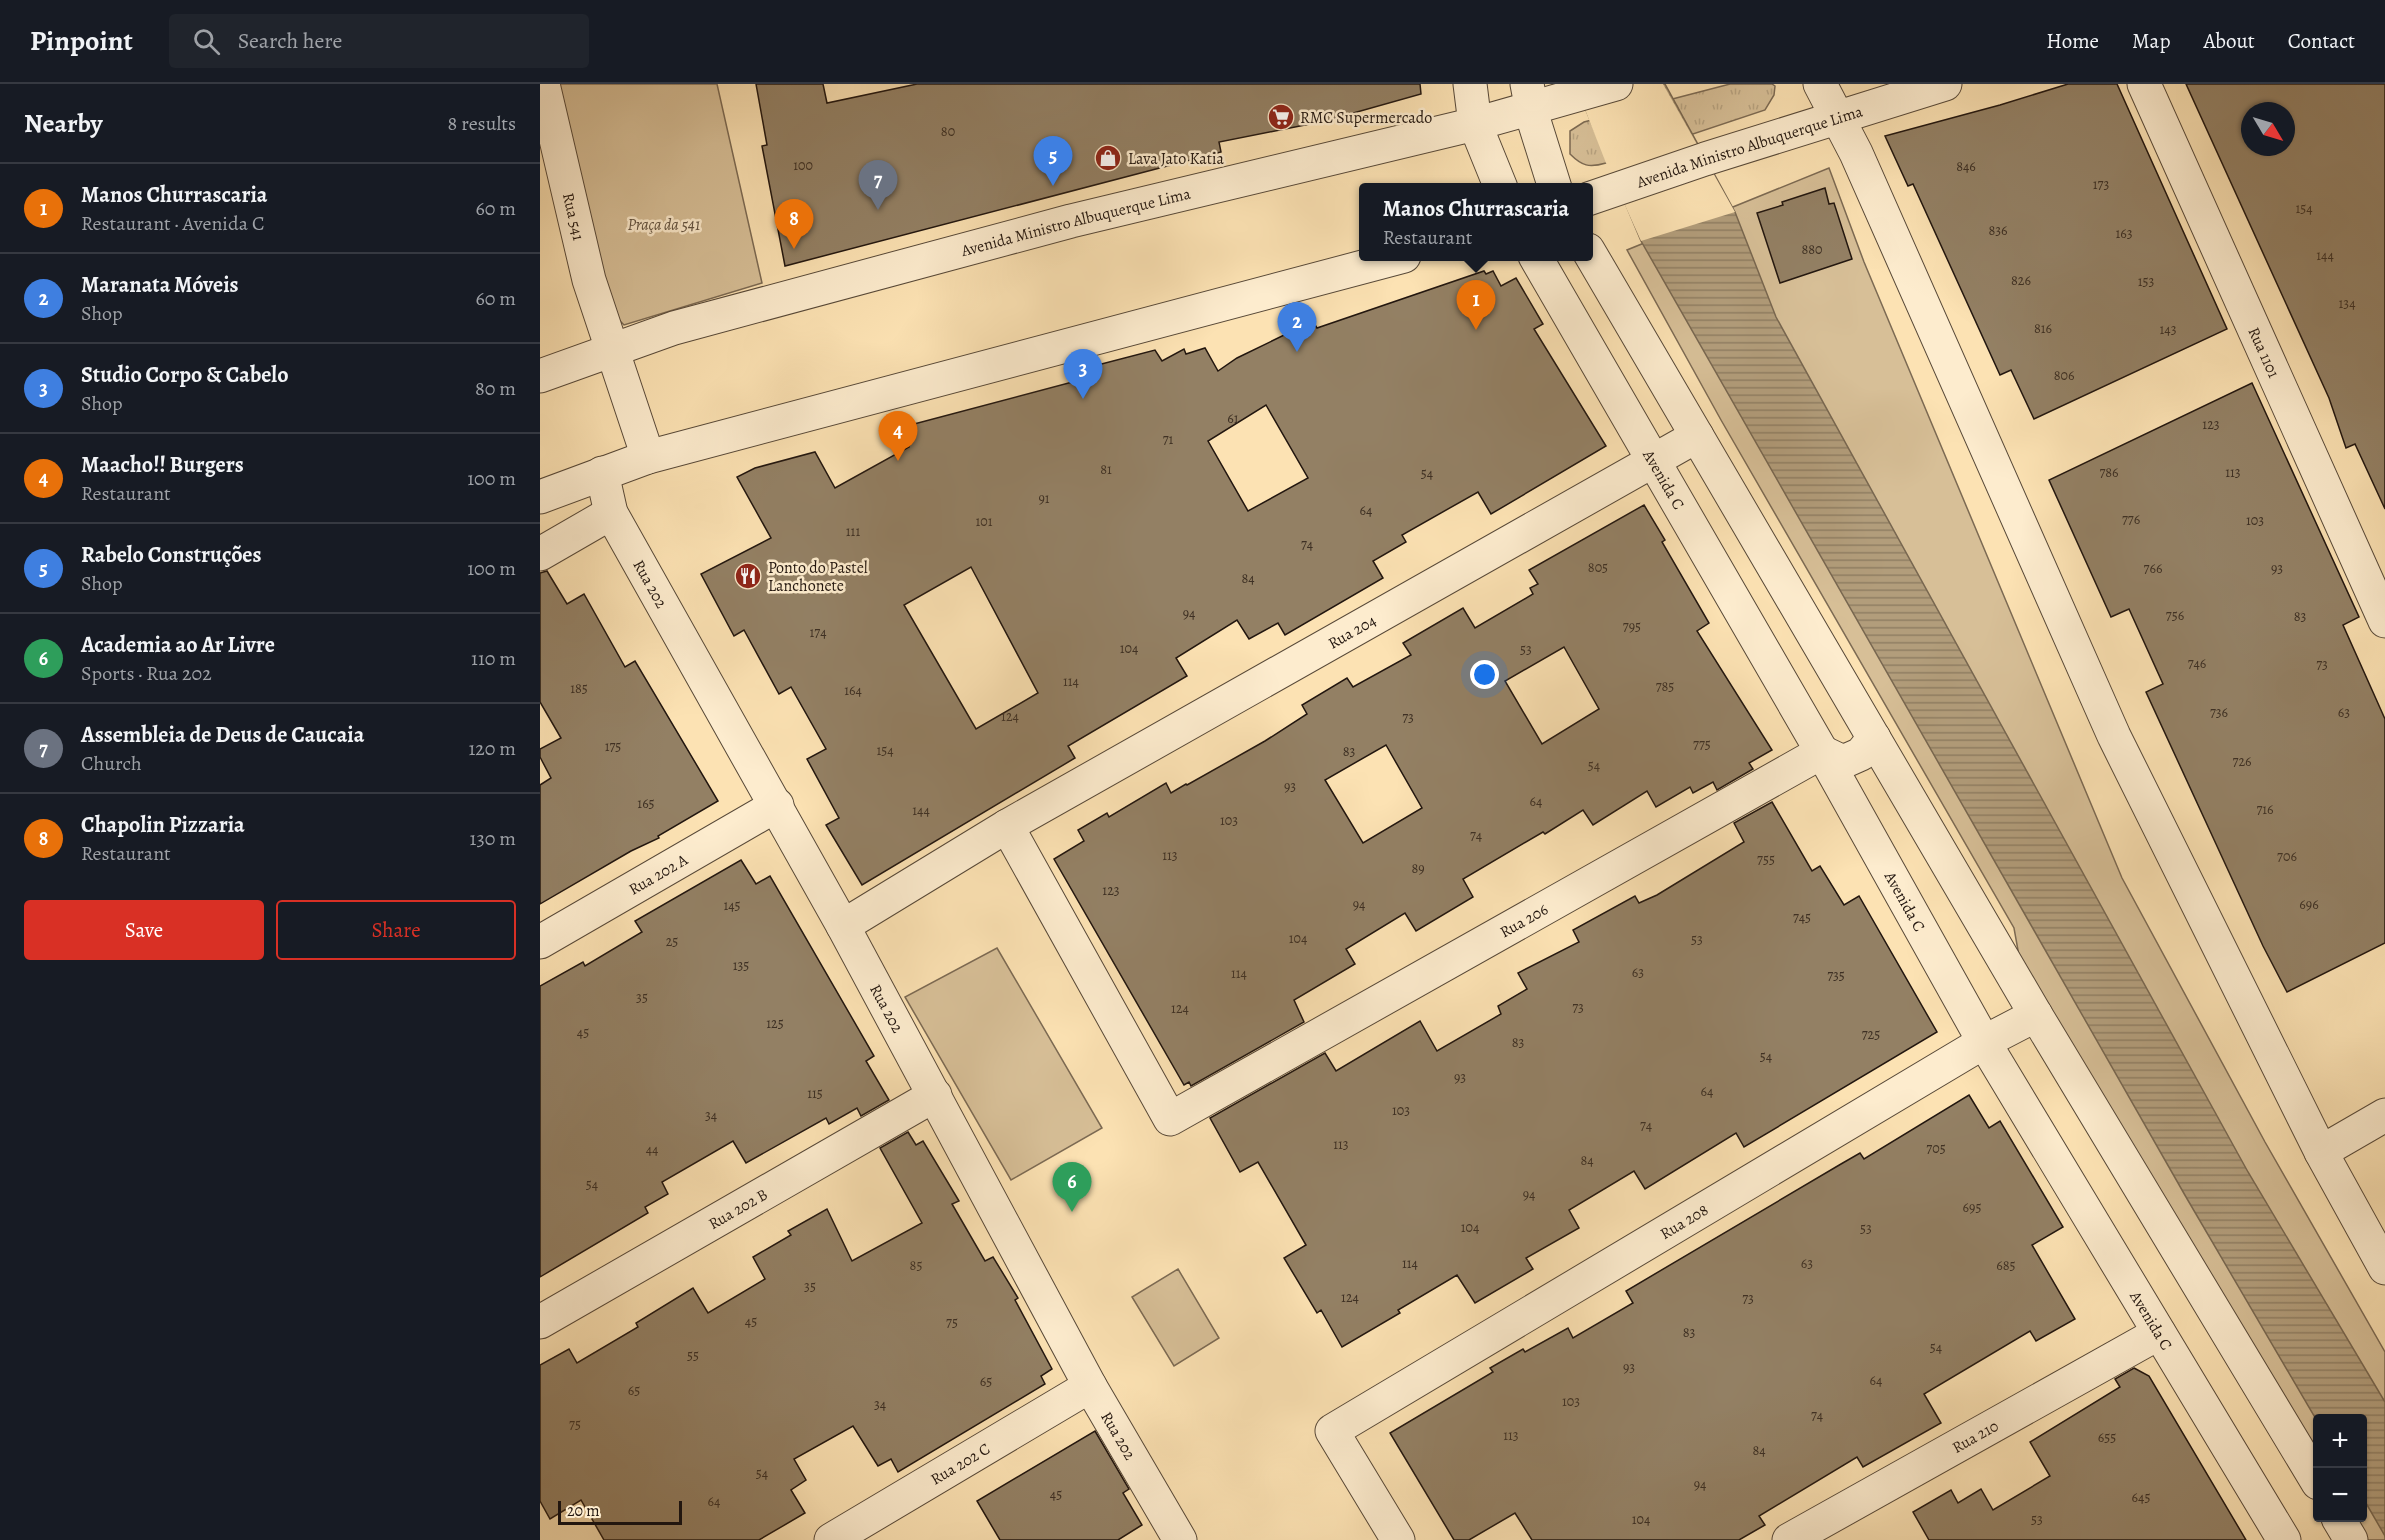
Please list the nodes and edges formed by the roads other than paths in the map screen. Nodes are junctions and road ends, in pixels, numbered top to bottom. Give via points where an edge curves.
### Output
1 (543, 84) edge
2 (1470, 84) edge
3 (1616, 84) edge
4 (1820, 84) edge
5 (1945, 84) edge
6 (2144, 84) edge
7 (1529, 96) edge
8 (1839, 117) junction
9 (1475, 124) junction
10 (1499, 183) edge
11 (1554, 183) edge
12 (1593, 197) edge
13 (1593, 259) edge
14 (1385, 261) edge
15 (1538, 261) edge
16 (612, 349) junction
17 (540, 376) edge
18 (1697, 436) junction
19 (648, 457) junction
20 (1654, 460) junction
21 (602, 473) junction
22 (540, 497) edge
23 (611, 513) junction
24 (540, 554) edge
25 (2385, 621) edge
26 (1874, 738) junction
27 (1822, 752) junction
28 (777, 805) junction
29 (1007, 826) junction
30 (843, 926) junction
31 (540, 942) edge
32 (2036, 1015) junction
33 (1983, 1042) junction
34 (935, 1095) junction
35 (2385, 1115) edge
36 (2321, 1152) junction
37 (2385, 1268) edge
38 (540, 1322) edge
39 (2160, 1333) junction
40 (1090, 1386) junction
41 (2313, 1475) edge
42 (2340, 1522) edge
43 (831, 1540) edge
44 (1180, 1540) edge
45 (1398, 1540) edge
46 (1789, 1540) edge
47 (2284, 1540) edge
48 (2351, 1540) edge

1 - 16 street, Rua 541 via 589,280
2 - 9 street
3 - 7 street, Avenida Ministro Albuquerque Lima via 1580,95
4 - 8 street
5 - 8 street, Avenida Ministro Albuquerque Lima
6 - 25 street, Rua 1101
7 - 9 street, Avenida Ministro Albuquerque Lima
7 - 11 street
8 - 12 street, Avenida Ministro Albuquerque Lima
8 - 36 street via 2114,736
9 - 10 street
9 - 16 street, Avenida Ministro Albuquerque Lima via 1071,221 686,325
13 - 18 street
14 - 19 street
15 - 20 street, Avenida C
16 - 17 street, Avenida Ministro Albuquerque Lima
16 - 19 street, Rua 541
18 - 20 street, Rua 204
18 - 26 street
19 - 21 street
20 - 27 street, Avenida C
20 - 29 street, Rua 204
21 - 22 street
21 - 23 street, Rua 202
23 - 24 street
23 - 28 street, Rua 202
26 - 27 street via 1861,754 1843,762
26 - 32 street
27 - 29 street, Rua 206 via 1170,1119
27 - 33 street, Avenida C
28 - 30 street, Rua 202
28 - 31 street, Rua 202 A
29 - 30 street, Rua 204
30 - 34 street, Rua 202
32 - 33 street, Rua 208
32 - 41 street
33 - 39 street, Avenida C
33 - 45 street, Rua 208 via 1332,1431
34 - 38 street, Rua 202 B
34 - 40 street, Rua 202
35 - 36 street
36 - 37 street
39 - 46 street, Rua 210
39 - 47 street, Avenida C
40 - 43 street, Rua 202 C
40 - 44 street, Rua 202
42 - 48 street

